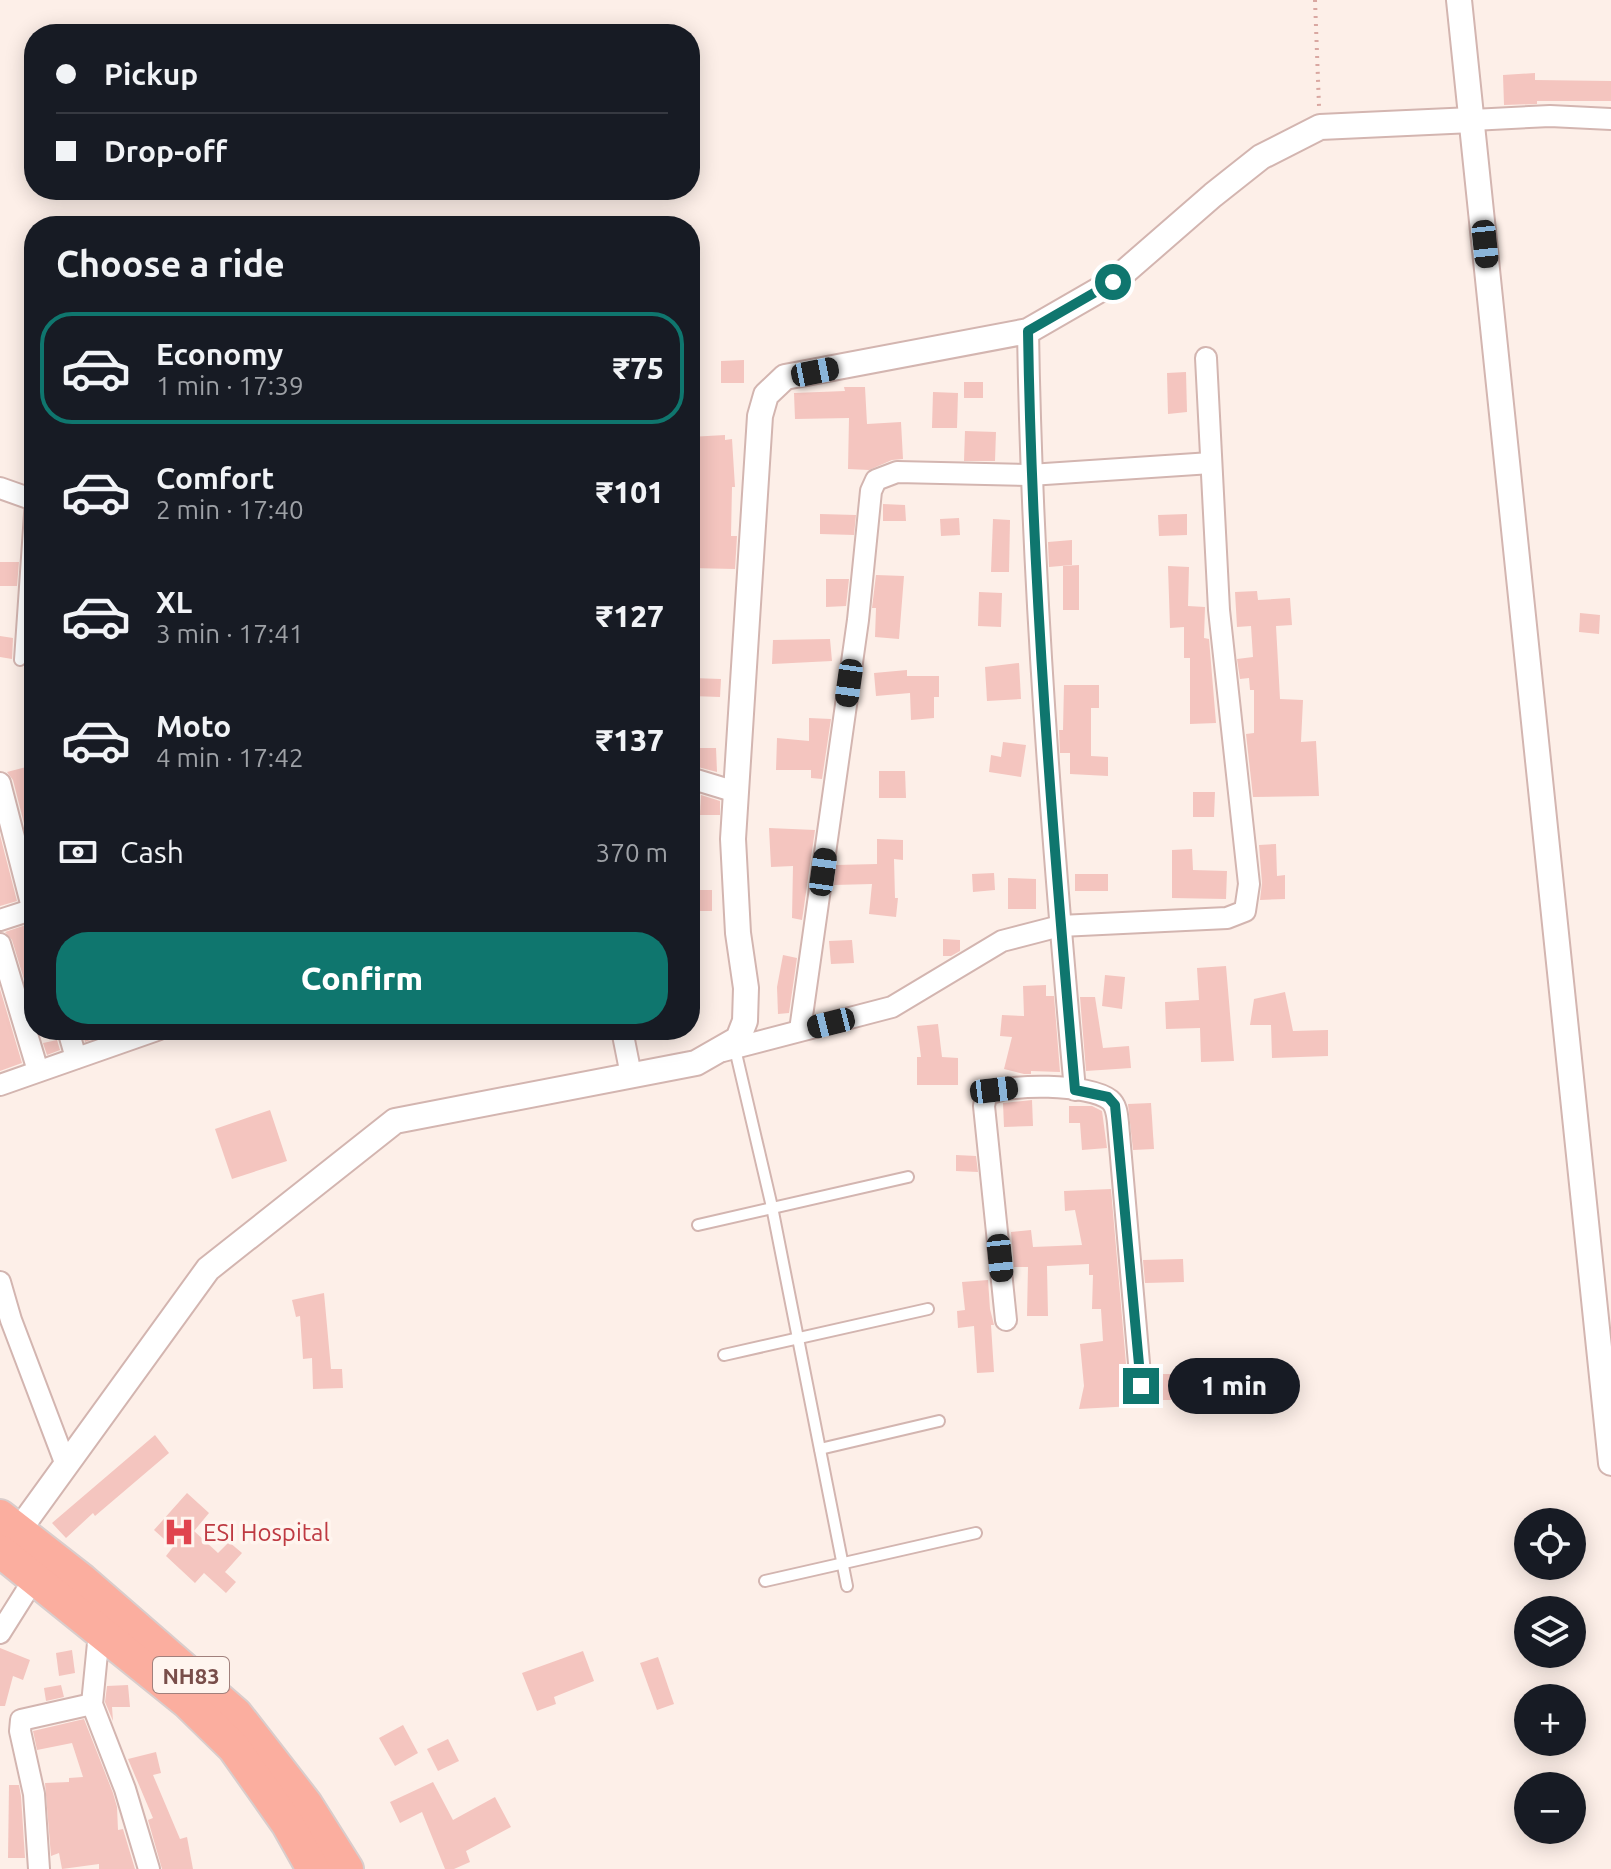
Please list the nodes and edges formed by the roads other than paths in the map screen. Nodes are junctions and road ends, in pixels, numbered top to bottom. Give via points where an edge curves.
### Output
1 (1459, 0) edge
2 (1611, 119) edge
3 (1472, 120) junction
4 (1028, 331) junction
5 (1206, 358) dead end
6 (1211, 463) junction
7 (1030, 475) junction
8 (0, 488) edge
9 (24, 497) edge
10 (24, 611) edge
11 (20, 660) dead end
12 (700, 781) edge
13 (0, 783) edge
14 (736, 792) junction
15 (24, 876) edge
16 (24, 913) edge
17 (0, 920) edge
18 (1060, 926) junction
19 (0, 944) edge
20 (24, 1024) edge
21 (800, 1030) junction
22 (29, 1040) edge
23 (71, 1040) edge
24 (128, 1040) edge
25 (624, 1040) edge
26 (735, 1049) junction
27 (707, 1055) junction
28 (76, 1058) junction
29 (38, 1071) junction
30 (631, 1075) junction
31 (0, 1085) edge
32 (1075, 1090) junction
33 (908, 1177) dead end
34 (772, 1207) junction
35 (698, 1225) dead end
36 (0, 1282) edge
37 (928, 1309) dead end
38 (1006, 1320) dead end
39 (798, 1338) junction
40 (724, 1355) dead end
41 (1141, 1386) dead end
42 (939, 1421) dead end
43 (820, 1449) junction
44 (1611, 1463) edge
45 (66, 1465) junction
46 (6, 1532) edge
47 (976, 1533) dead end
48 (843, 1566) junction
49 (34, 1579) junction
50 (765, 1581) dead end
51 (847, 1586) dead end
52 (0, 1633) edge
53 (99, 1633) junction
54 (92, 1704) junction
55 (39, 1869) edge
56 (149, 1869) edge
57 (313, 1869) edge
58 (347, 1869) edge

1 - 3 street
2 - 3 street
3 - 4 street via 1320,127 1284,144 1213,195 1113,282
3 - 44 street
4 - 7 street
4 - 14 street via 785,377 766,395 760,416
5 - 6 street
6 - 7 street
6 - 18 street via 1219,610 1249,884 1245,911 1227,918
7 - 18 street
7 - 21 street via 897,472 876,480 871,491
8 - 9 street
10 - 11 lane
12 - 14 street
13 - 15 street
14 - 27 street via 733,860 745,1021 738,1039
16 - 17 street
18 - 21 street via 1002,941 892,1007
18 - 32 street
19 - 20 street
21 - 26 street
22 - 29 street
23 - 28 street
24 - 28 street
25 - 30 street
26 - 27 street
26 - 34 lane
27 - 30 street via 696,1063
28 - 29 street
29 - 31 street
30 - 45 street via 395,1121 208,1269
32 - 38 street via 1019,1087 986,1096
32 - 41 street via 1108,1097 1115,1105
33 - 34 lane
34 - 35 lane
34 - 39 lane
36 - 45 street
37 - 39 lane
39 - 40 lane
39 - 43 lane
42 - 43 lane
43 - 48 lane
45 - 46 street
46 - 49 highway
46 - 58 highway, NH83 via 82,1580 236,1714 306,1804
47 - 48 lane
48 - 50 lane
48 - 51 lane
49 - 52 street
49 - 53 highway
53 - 54 street
53 - 57 highway via 187,1702 234,1748
54 - 55 street via 21,1720 34,1794
54 - 56 street

